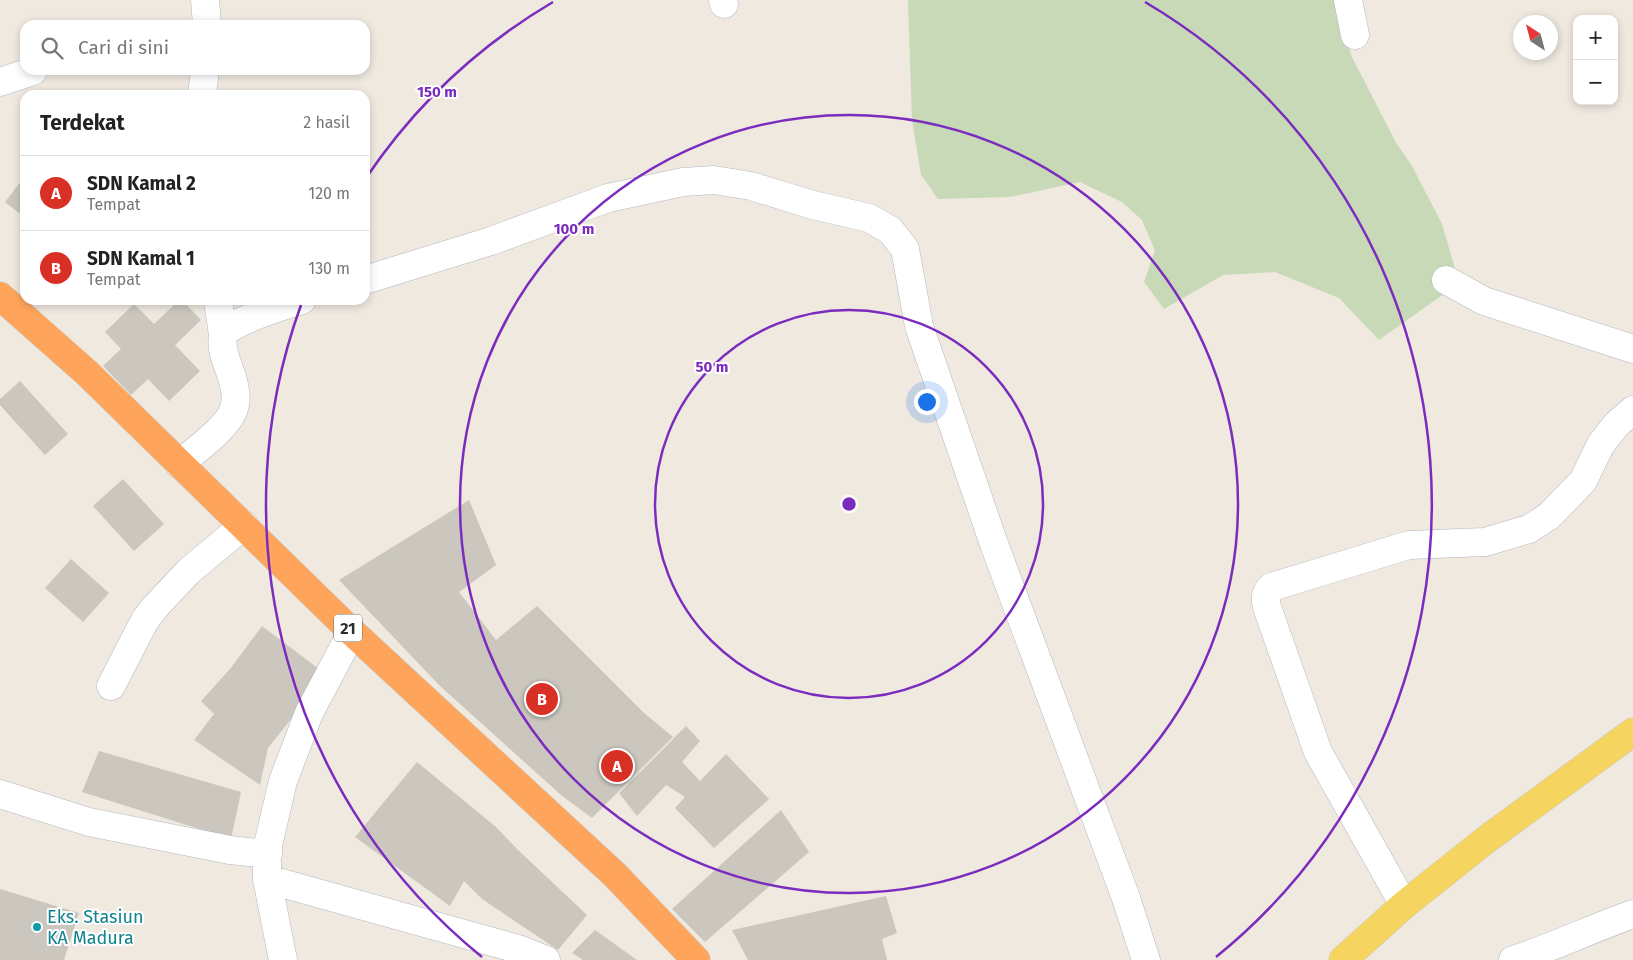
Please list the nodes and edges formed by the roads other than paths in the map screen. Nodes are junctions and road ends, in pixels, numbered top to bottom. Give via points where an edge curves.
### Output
1 (205, 0) edge
2 (1348, 0) edge
3 (207, 20) edge
4 (1355, 35) dead end
5 (21, 75) edge
6 (204, 75) edge
7 (0, 82) edge
8 (203, 90) edge
9 (370, 278) edge
10 (1446, 280) dead end
11 (0, 296) edge
12 (219, 305) edge
13 (286, 305) edge
14 (223, 335) junction
15 (1633, 349) edge
16 (1633, 410) edge
17 (179, 464) junction
18 (244, 525) junction
19 (352, 632) junction
20 (111, 686) dead end
21 (1633, 732) edge
22 (0, 794) edge
23 (267, 867) junction
24 (1404, 905) junction
25 (1633, 914) edge
26 (686, 957) edge
27 (282, 960) edge
28 (546, 960) edge
29 (1146, 960) edge
30 (1343, 960) edge
31 (1513, 960) edge

1 - 3 street
2 - 4 street
5 - 7 street
6 - 8 street
9 - 29 street via 491,242 608,198 683,182 714,180 751,186 869,218 890,230 905,249 919,326 994,544
10 - 15 street via 1484,301
11 - 17 highway, 21 via 87,373
12 - 14 street
13 - 14 street via 238,323
14 - 17 street via 222,346 237,394 233,411 218,432
16 - 24 street via 1601,444 1583,481 1550,516 1529,529 1486,542 1409,545 1267,591 1265,601 1318,752
17 - 18 highway, 21
18 - 19 highway, 21
18 - 20 street via 189,571 156,606 145,620
19 - 23 street via 309,713 283,781 268,845
19 - 26 highway, 21 via 616,875
21 - 24 main road via 1487,839
22 - 23 street via 89,822 230,850
23 - 27 street
23 - 28 street
24 - 30 main road
25 - 31 street

